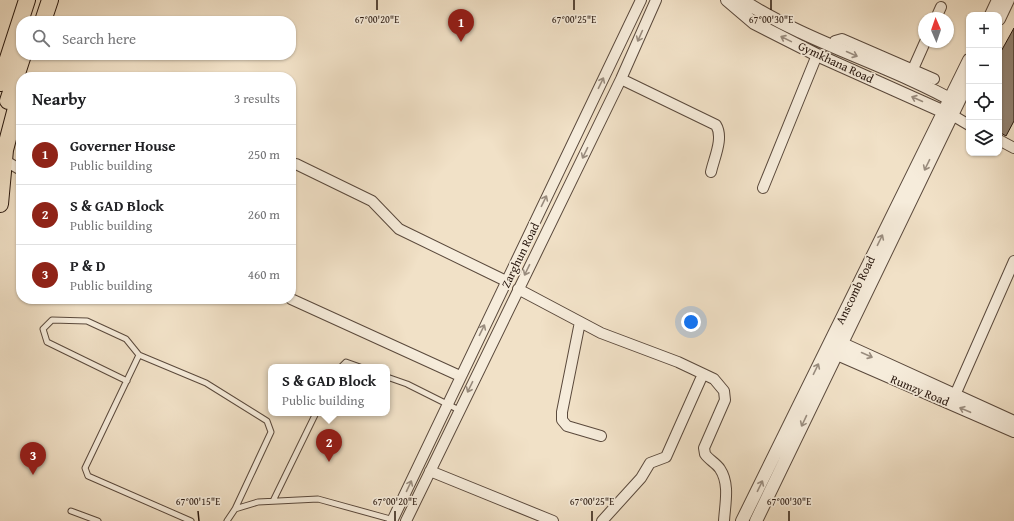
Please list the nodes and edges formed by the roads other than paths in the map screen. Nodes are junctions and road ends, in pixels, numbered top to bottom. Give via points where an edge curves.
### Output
1 (27, 0) edge
2 (40, 0) edge
3 (50, 0) edge
4 (641, 0) edge
5 (656, 0) edge
6 (727, 0) edge
7 (742, 0) edge
8 (998, 0) edge
9 (1008, 0) edge
10 (941, 7) dead end
11 (939, 12) edge
12 (992, 12) edge
13 (1002, 13) edge
14 (22, 16) edge
15 (35, 16) edge
16 (45, 16) edge
17 (16, 34) edge
18 (834, 46) junction
19 (922, 48) edge
20 (817, 55) junction
21 (20, 60) edge
22 (30, 60) edge
23 (966, 68) edge
24 (913, 69) junction
25 (16, 72) edge
26 (16, 72) edge
27 (27, 72) edge
28 (621, 79) junction
29 (934, 79) dead end
30 (0, 83) edge
31 (966, 84) edge
32 (954, 102) junction
33 (16, 104) edge
34 (4, 107) edge
35 (948, 113) junction
36 (966, 123) edge
37 (0, 132) edge
38 (1002, 142) edge
39 (1014, 148) edge
40 (4, 160) junction
41 (296, 164) dead end
42 (16, 167) edge
43 (711, 172) dead end
44 (763, 188) dead end
45 (0, 204) edge
46 (1014, 262) edge
47 (506, 281) junction
48 (518, 289) junction
49 (296, 301) edge
50 (580, 322) junction
51 (833, 346) junction
52 (139, 355) junction
53 (703, 374) junction
54 (460, 376) junction
55 (390, 378) edge
56 (127, 381) junction
57 (955, 395) junction
58 (447, 405) junction
59 (459, 410) junction
60 (315, 416) edge
61 (1014, 422) edge
62 (1014, 431) edge
63 (601, 436) dead end
64 (430, 471) junction
65 (273, 501) junction
66 (235, 509) junction
67 (71, 511) dead end
68 (394, 520) edge
69 (98, 521) edge
70 (191, 521) edge
71 (227, 521) edge
72 (406, 521) edge
73 (553, 521) edge
74 (602, 521) edge
75 (724, 521) edge
76 (742, 521) edge
77 (756, 521) edge

1 - 14 main road
2 - 15 main road
3 - 16 main road
47 -> 4 street, Zarghun Road
5 -> 28 street, Zarghun Road
20 -> 6 street, Gymkhana Road via 754,23
7 - 18 street via 765,15
8 - 12 street
9 - 13 street
10 - 11 street
17 - 30 main road
18 - 24 street via 835,41 842,39
18 -> 32 street
19 - 24 street
35 -> 20 street, Gymkhana Road
20 - 44 street
21 - 25 main road
22 - 27 main road
23 - 32 street, Anscomb Road
24 - 29 street
26 - 34 main road
28 - 43 street via 716,125 719,136
28 -> 48 street, Zarghun Road
31 - 32 street, Anscomb Road
32 - 35 street, Anscomb Road
33 - 40 main road
34 - 37 main road
35 - 36 street
35 - 51 street, Anscomb Road
38 - 39 street
40 - 42 street
40 - 45 main road
41 - 47 street via 372,201 399,229
46 - 57 street
54 -> 47 street, Zarghun Road
48 - 50 street
48 -> 59 street, Zarghun Road
49 - 54 street
50 - 53 street
50 - 63 street via 562,420 567,426
51 -> 57 street, Rumzy Road
62 -> 51 street, Rumzy Road
76 -> 51 street, Anscomb Road
51 -> 77 street, Anscomb Road
52 - 56 lane
52 - 56 lane via 126,338 88,321 52,320 43,329 47,342
52 - 66 lane via 206,383 267,421 271,432
53 - 74 street via 666,456 650,463 641,478
53 - 75 street via 714,379 724,391 725,400 704,448 705,454 725,478
54 - 58 street, Zarghun Road
55 - 58 lane
56 - 70 lane via 85,468 88,476
57 - 61 street, Rumzy Road
58 - 59 lane
68 -> 58 street, Zarghun Road
59 - 64 street, Zarghun Road
60 - 65 lane
64 - 72 street, Zarghun Road
64 - 73 street
65 - 66 lane via 258,502
65 - 68 lane via 318,499
66 - 71 lane
67 - 69 lane

